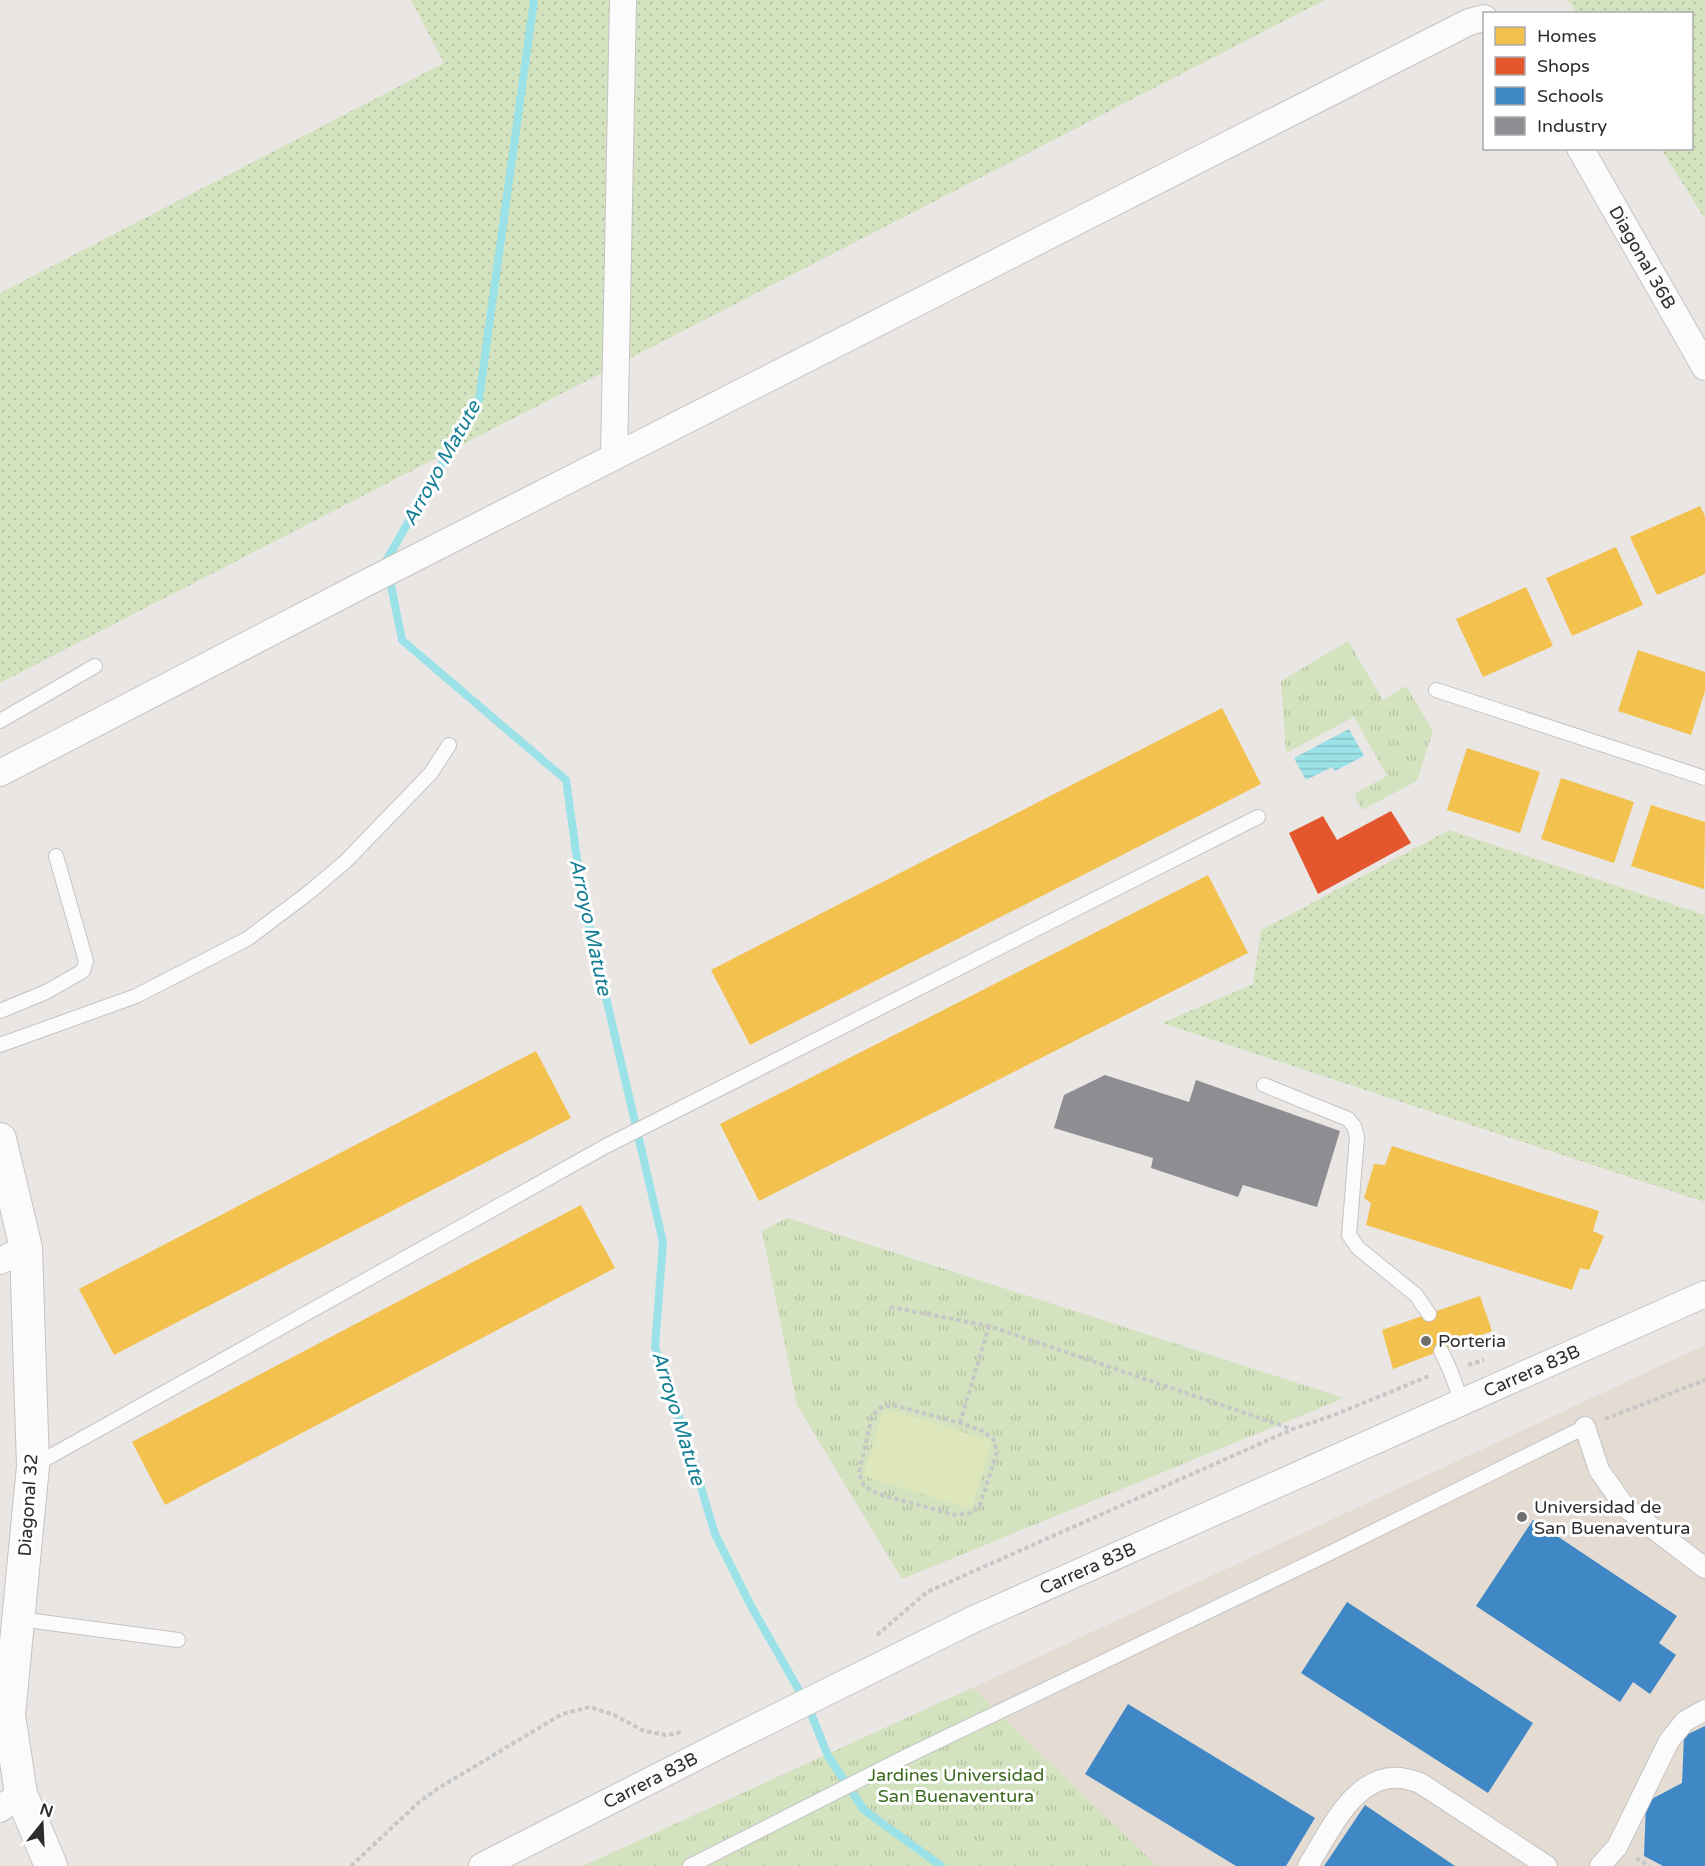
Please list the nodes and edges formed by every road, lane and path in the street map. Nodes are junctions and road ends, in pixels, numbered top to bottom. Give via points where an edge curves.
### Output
1 (623, 0) edge
2 (1483, 18) edge
3 (1581, 150) edge
4 (1705, 367) edge
5 (614, 457) junction
6 (96, 666) dead end
7 (1436, 690) dead end
8 (0, 721) edge
9 (448, 745) dead end
10 (0, 773) edge
11 (1705, 778) edge
12 (1258, 817) dead end
13 (56, 856) dead end
14 (0, 1011) edge
15 (0, 1045) edge
16 (1264, 1085) dead end
17 (0, 1139) edge
18 (13, 1255) edge
19 (1705, 1294) edge
20 (890, 1307) dead end
21 (1428, 1314) dead end
22 (989, 1326) junction
23 (1441, 1351) dead end
24 (1485, 1360) dead end
25 (1450, 1370) junction
26 (1705, 1380) edge
27 (1462, 1402) junction
28 (960, 1423) junction
29 (1585, 1427) junction
30 (1293, 1429) junction
31 (33, 1466) junction
32 (1705, 1568) edge
33 (19, 1619) junction
34 (178, 1640) dead end
35 (869, 1641) dead end
36 (5, 1710) edge
37 (1705, 1710) edge
38 (685, 1731) dead end
39 (10, 1801) edge
40 (51, 1866) edge
41 (351, 1866) edge
42 (482, 1866) edge
43 (690, 1866) edge
44 (1308, 1866) edge
45 (1547, 1866) edge
46 (1600, 1866) edge

1 - 5 street
2 - 5 street via 1469,22
3 - 4 street, Diagonal 36B
5 - 10 street
6 - 8 lane
7 - 11 lane
9 - 15 lane via 431,773 345,862 247,939 136,996
12 - 31 lane via 606,1146
13 - 14 lane via 86,961 83,971
16 - 21 lane via 1348,1119 1354,1126 1357,1137 1350,1235 1358,1248 1416,1295
17 - 18 street, Diagonal 32
18 - 31 street, Diagonal 32
19 - 27 street, Carrera 83B
20 - 22 path
22 - 28 path
22 - 30 path
23 - 25 lane
24 - 25 path
25 - 27 lane
25 - 30 path
26 - 29 path
27 - 42 street, Carrera 83B via 974,1619
28 - 28 path via 893,1405 880,1408 872,1416 859,1473 864,1486 878,1494 955,1515 972,1513 980,1505 998,1452 993,1439 983,1431
29 - 32 street via 1599,1470 1625,1507
29 - 43 lane via 907,1756
30 - 35 path via 927,1592
31 - 33 street, Diagonal 32
33 - 34 lane
33 - 36 street, Diagonal 32
36 - 39 street, Diagonal 32
37 - 46 street via 1685,1721 1669,1741 1617,1847
38 - 41 path via 666,1735 644,1731 590,1707 562,1714 436,1789
39 - 40 street, Diagonal 32
44 - 45 street via 1360,1790 1382,1780 1400,1778 1420,1783

